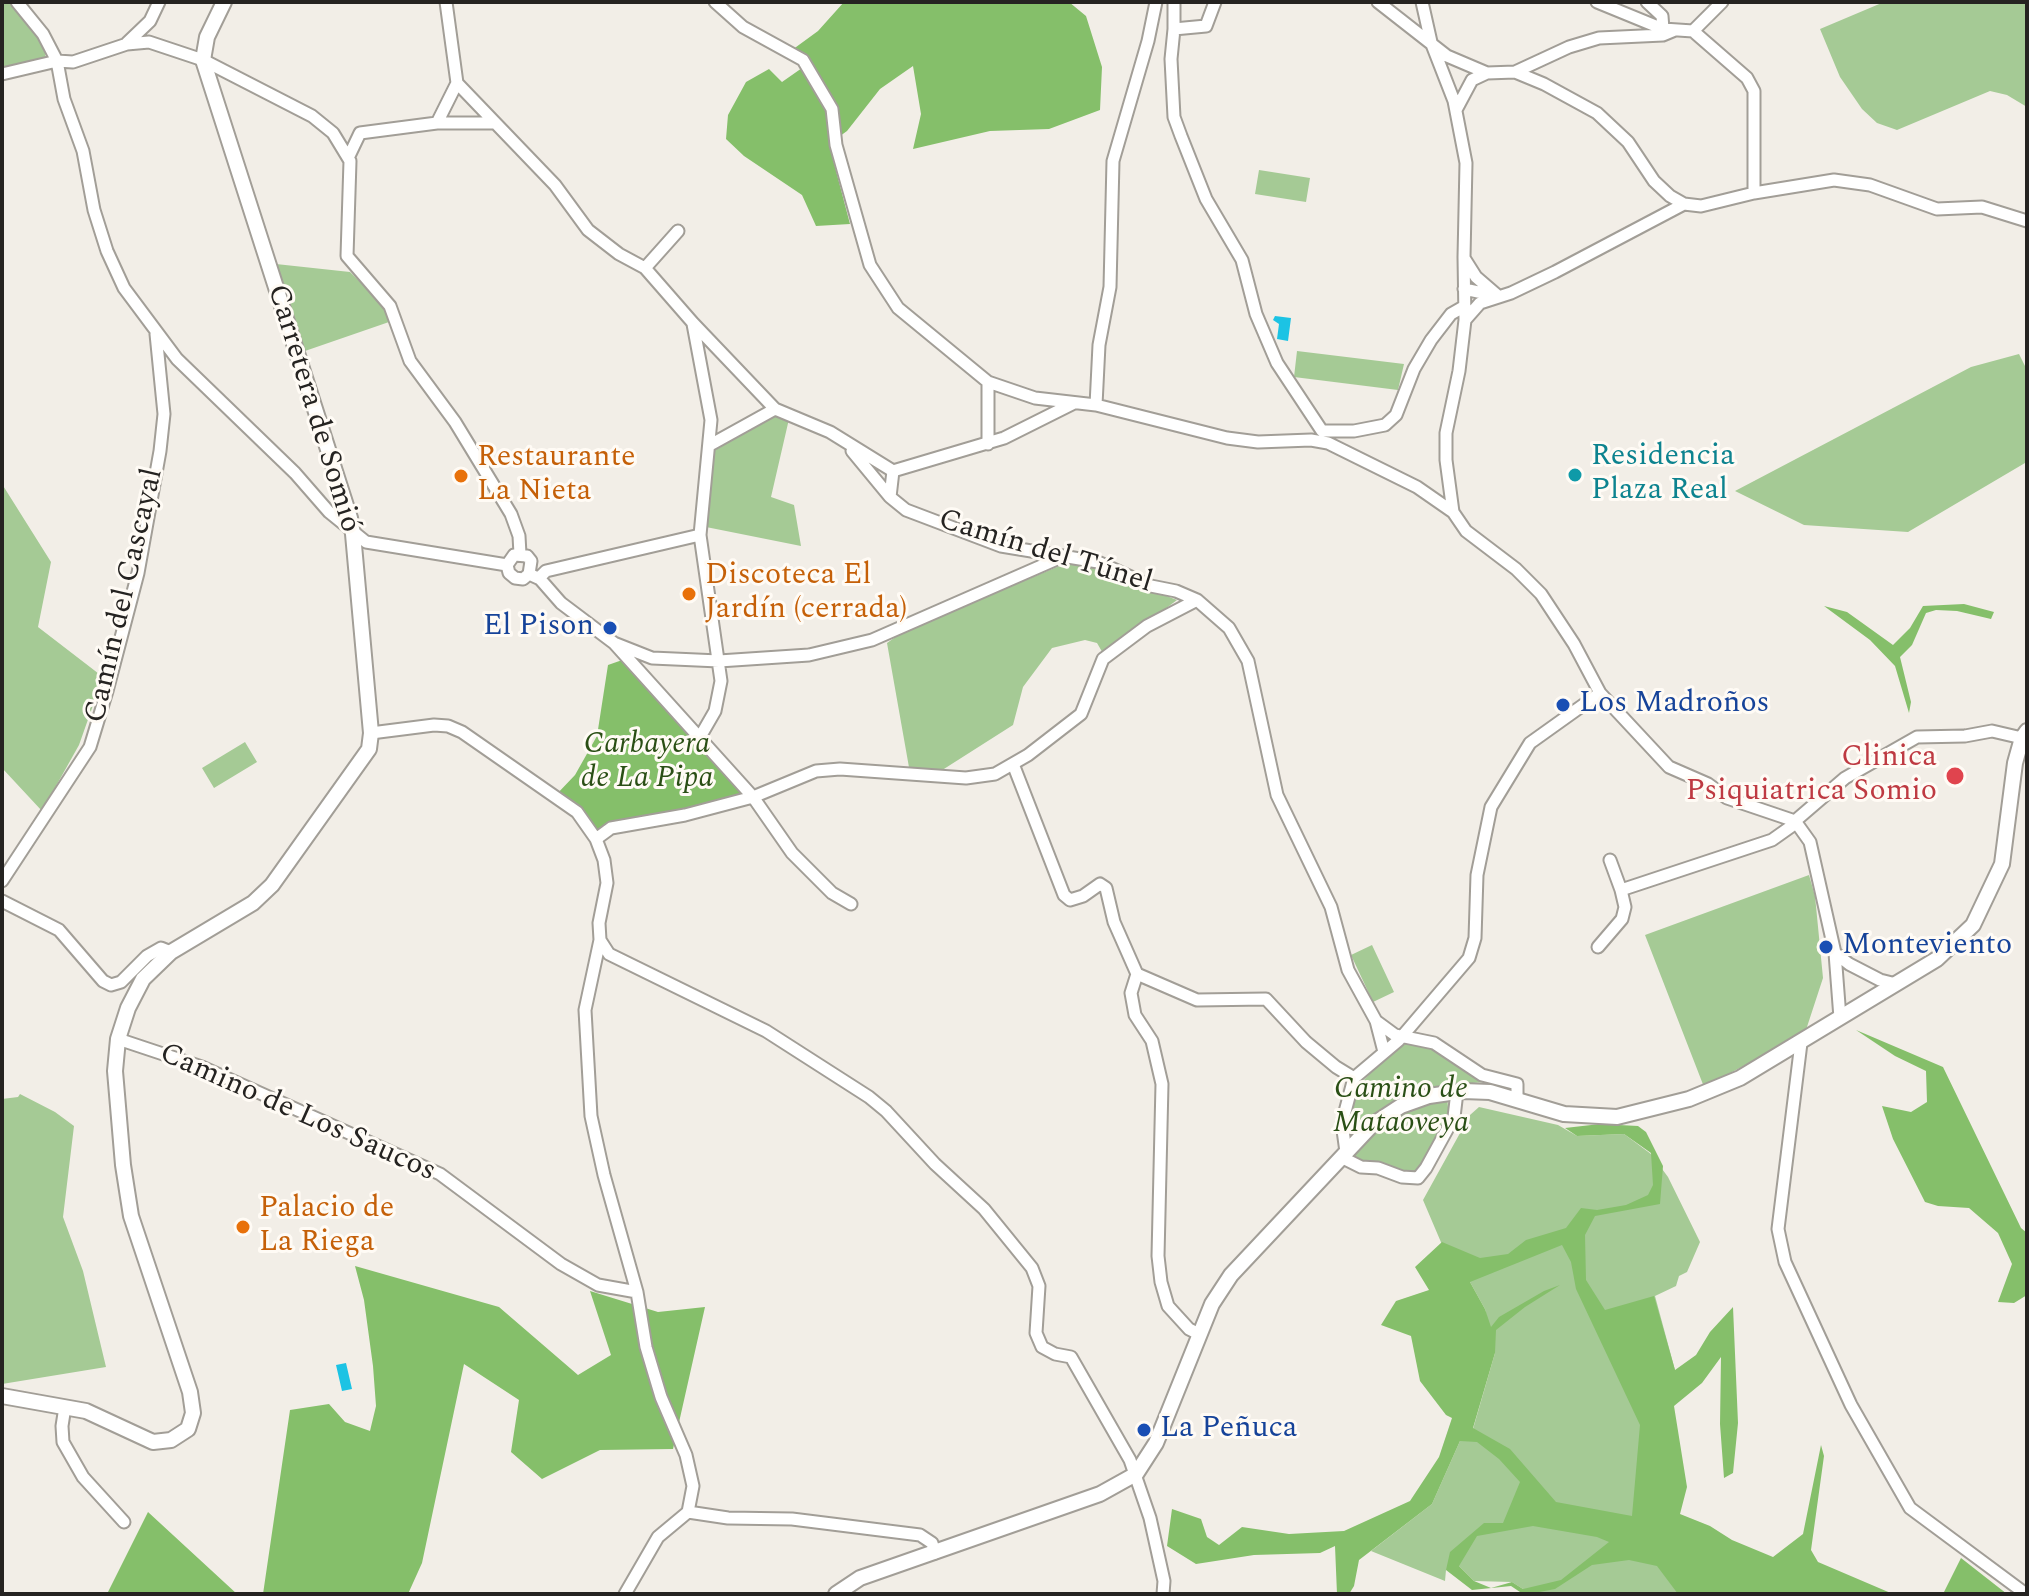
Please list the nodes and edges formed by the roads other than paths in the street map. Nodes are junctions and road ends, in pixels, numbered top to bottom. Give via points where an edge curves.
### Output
1 (17, 2) edge
2 (159, 2) edge
3 (224, 2) edge
4 (446, 2) edge
5 (715, 2) edge
6 (1156, 2) edge
7 (1174, 2) edge
8 (1215, 2) edge
9 (1378, 2) edge
10 (1422, 2) edge
11 (1597, 2) edge
12 (1647, 2) edge
13 (1722, 2) edge
14 (150, 21) junction
15 (1174, 29) junction
16 (1669, 29) junction
17 (1693, 31) junction
18 (1431, 42) junction
19 (127, 44) junction
20 (168, 48) junction
21 (203, 60) junction
22 (57, 61) junction
23 (1515, 72) junction
24 (1487, 73) junction
25 (2, 74) edge
26 (457, 83) junction
27 (1456, 110) junction
28 (437, 123) junction
29 (495, 123) junction
30 (360, 133) junction
31 (337, 138) junction
32 (349, 156) junction
33 (1754, 193) junction
34 (1684, 204) junction
35 (2027, 221) edge
36 (678, 231) dead end
37 (1464, 257) junction
38 (645, 268) junction
39 (1464, 289) junction
40 (1498, 296) junction
41 (1465, 306) junction
42 (1465, 320) junction
43 (693, 323) junction
44 (156, 334) junction
45 (988, 382) junction
46 (1074, 403) junction
47 (1096, 405) junction
48 (775, 409) junction
49 (843, 442) junction
50 (988, 444) junction
51 (710, 445) junction
52 (893, 471) junction
53 (890, 497) junction
54 (1453, 512) junction
55 (353, 534) junction
56 (700, 535) junction
57 (520, 554) junction
58 (1065, 556) junction
59 (507, 565) junction
60 (534, 576) junction
61 (1197, 600) junction
62 (614, 643) junction
63 (659, 658) junction
64 (719, 661) junction
65 (652, 684) junction
66 (1600, 693) junction
67 (371, 733) junction
68 (2024, 735) edge
69 (700, 737) junction
70 (1013, 764) junction
71 (753, 797) junction
72 (1796, 822) junction
73 (596, 839) junction
74 (1610, 860) dead end
75 (2, 881) edge
76 (1621, 890) junction
77 (2, 901) edge
78 (851, 904) dead end
79 (600, 940) junction
80 (1598, 947) dead end
81 (171, 952) junction
82 (1835, 953) junction
83 (1137, 974) junction
84 (1896, 984) junction
85 (1840, 1018) junction
86 (1376, 1021) junction
87 (1402, 1037) junction
88 (118, 1039) junction
89 (1801, 1043) junction
90 (1384, 1052) junction
91 (1354, 1078) junction
92 (1457, 1092) junction
93 (1517, 1098) junction
94 (1344, 1154) junction
95 (637, 1292) junction
96 (1199, 1334) junction
97 (2, 1396) edge
98 (65, 1407) junction
99 (1136, 1474) junction
100 (688, 1512) junction
101 (124, 1522) dead end
102 (935, 1553) junction
103 (625, 1594) edge
104 (836, 1594) edge
105 (1163, 1594) edge
106 (2026, 1594) edge

1 - 22 street
2 - 14 street
3 - 21 street via 207,37
4 - 26 street
5 - 45 street via 743,27 803,60 832,109 836,145 870,265 898,308
6 - 47 street via 1113,161 1110,287 1099,345
7 - 15 street
8 - 15 street via 1206,26
9 - 18 street
10 - 18 street
11 - 16 street
12 - 16 street
13 - 17 street
14 - 19 street
14 - 20 street
15 - 41 street via 1174,117 1206,199 1242,260 1256,314 1277,363 1322,431 1385,425 1396,415 1431,340 1451,314
16 - 17 street
16 - 23 street via 1663,35 1584,42
17 - 33 street via 1747,78 1754,91
18 - 24 street via 1447,56
18 - 27 street
19 - 20 street via 149,42
19 - 22 street via 73,62
20 - 21 street
21 - 31 street via 312,116
21 - 55 street, Carretera de Somió
22 - 25 street
22 - 44 street via 107,251 124,288
23 - 24 street
23 - 34 street via 1597,113 1628,142 1654,181
24 - 27 street via 1472,80
26 - 28 street
26 - 29 street
27 - 37 street via 1466,163
28 - 29 street
28 - 30 street
29 - 38 street via 555,185 588,230
30 - 31 street
30 - 32 street
31 - 32 street
32 - 57 street via 347,256 390,306 410,361 511,514
33 - 34 street via 1701,206
33 - 35 street via 1834,180 1870,185 1937,209 1982,207
34 - 40 street
36 - 38 street
37 - 39 street
37 - 40 street via 1476,277
38 - 43 street
39 - 40 street
39 - 41 street
40 - 42 street via 1480,303
41 - 42 street
42 - 54 street via 1446,433
43 - 48 street
43 - 51 street via 711,420
44 - 55 street
44 - 75 street, Camín del Cascayal via 164,414 160,451 138,573 107,691 90,747
45 - 46 street via 1035,398
45 - 50 street
46 - 47 street
46 - 50 street
47 - 54 street via 1227,438 1328,443 1417,487
48 - 49 street via 805,419
48 - 51 street
49 - 52 street
49 - 53 street, Camín del Túnel
50 - 52 street
51 - 56 street
52 - 53 street
53 - 58 street, Camín del Túnel via 906,510 1001,546
54 - 66 street via 1466,531 1541,594
55 - 59 street via 377,546
55 - 67 street, Carretera de Somió
56 - 60 street
56 - 64 street
57 - 59 street
57 - 60 street via 531,561
58 - 61 street, Camín del Túnel via 1098,562
58 - 64 street via 872,640 809,655
59 - 60 street via 515,578
60 - 62 street
61 - 70 street via 1147,626 1103,659 1081,714
61 - 86 street, Camín del Túnel via 1229,628 1248,661 1277,795 1331,907 1348,970
62 - 63 street
62 - 65 street
63 - 64 street
63 - 65 street
64 - 69 street via 719,698
65 - 69 street
66 - 72 street via 1669,767 1727,798
66 - 87 street via 1530,743 1491,807 1477,875 1475,938 1469,958
67 - 73 street via 434,725 462,732 565,802
67 - 81 street, Carretera de Somió via 369,749 272,885 253,903
68 - 72 street via 1992,731 1917,737 1845,778
68 - 84 street via 2015,763 2002,864 1973,925 1937,959
69 - 71 street
70 - 71 street via 995,774 966,778 816,771
70 - 83 street via 1064,895 1070,900 1100,884 1106,888 1114,922
71 - 73 street via 611,828
71 - 78 street via 792,853 832,893
72 - 76 street via 1772,840
72 - 82 street via 1810,842
73 - 79 street via 607,883
74 - 76 street
76 - 80 street via 1622,919
77 - 81 street via 59,930 111,985 161,948
79 - 95 street via 585,1010 591,1116
79 - 99 street via 609,954 766,1031 886,1111 984,1209 1032,1268 1039,1286 1036,1333 1042,1347 1071,1357
81 - 88 street, Carretera de Somió via 143,979
82 - 84 street
82 - 85 street
83 - 91 street via 1197,1000 1266,999 1306,1042
83 - 96 street via 1131,993 1135,1015 1152,1041 1162,1084 1161,1282 1168,1306
84 - 85 street
85 - 89 street
86 - 87 street
86 - 90 street, Camín del Túnel
87 - 90 street
87 - 93 street via 1434,1043 1482,1075 1517,1084
88 - 95 street, Camino de Los Saucos via 202,1067 440,1174 561,1264 598,1285
88 - 98 street, Carretera de Somió via 115,1071 131,1216 193,1413 188,1429 171,1440 153,1442 86,1411
89 - 93 street via 1740,1078 1689,1099 1617,1117 1564,1114
89 - 106 street via 1778,1229 1785,1262 1851,1405 1910,1508
90 - 91 street
91 - 94 street via 1342,1123
92 - 93 street
92 - 94 street via 1401,1106 1372,1125
92 - 94 street via 1454,1117 1418,1178 1361,1167
94 - 96 street via 1231,1275
95 - 100 street via 661,1397 686,1455 693,1486
96 - 99 street via 1156,1443
97 - 98 street, Carretera de Somió
98 - 101 street via 63,1442 83,1477
99 - 102 street via 1100,1494
99 - 105 street via 1156,1543
100 - 102 street via 920,1535 932,1543
100 - 103 street via 658,1537
102 - 104 street via 860,1578

